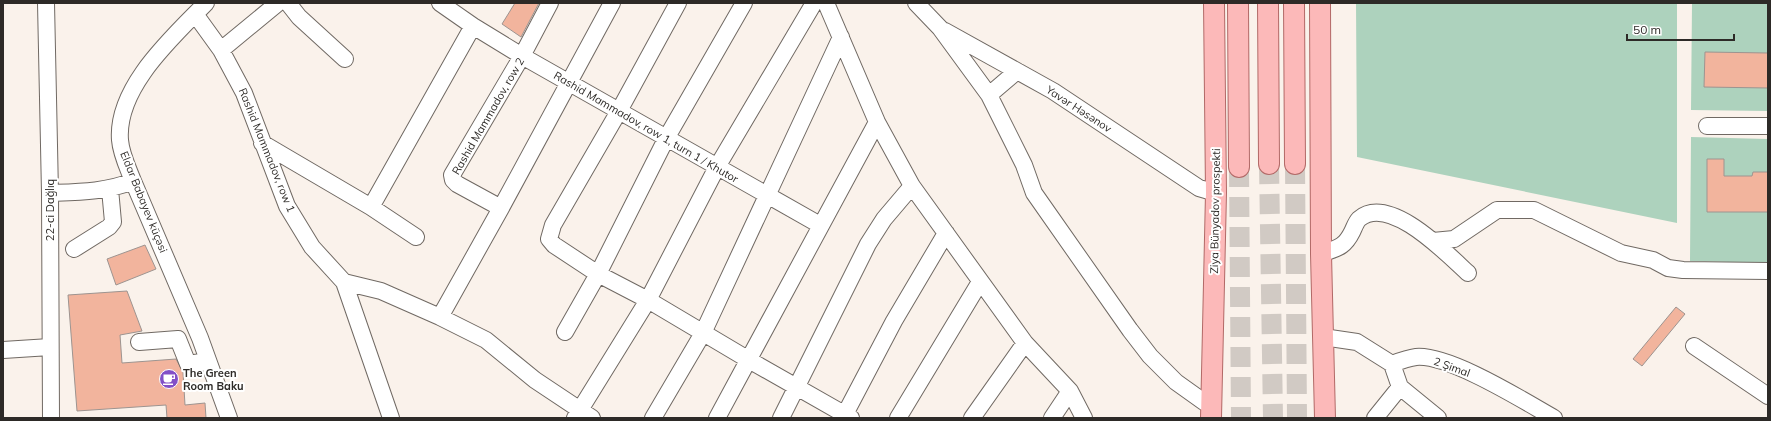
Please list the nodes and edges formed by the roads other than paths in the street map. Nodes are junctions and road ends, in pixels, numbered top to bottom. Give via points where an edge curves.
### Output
1 (46, 3) edge
2 (278, 3) edge
3 (288, 3) edge
4 (440, 3) edge
5 (550, 3) edge
6 (612, 3) edge
7 (678, 3) edge
8 (744, 3) edge
9 (814, 3) edge
10 (826, 3) edge
11 (916, 3) edge
12 (1214, 3) edge
13 (1238, 3) edge
14 (1268, 3) edge
15 (1294, 3) edge
16 (1320, 3) edge
17 (201, 9) edge
18 (473, 26) junction
19 (940, 28) junction
20 (841, 37) junction
21 (221, 50) junction
22 (522, 56) junction
23 (345, 59) dead end
24 (1017, 71) junction
25 (569, 82) junction
26 (989, 95) junction
27 (619, 111) junction
28 (877, 122) junction
29 (1707, 126) dead end
30 (1768, 126) edge
31 (667, 137) junction
32 (262, 144) junction
33 (1269, 164) tunnel mouth
34 (1295, 164) tunnel mouth
35 (717, 167) junction
36 (1239, 167) tunnel mouth
37 (133, 181) junction
38 (912, 186) junction
39 (110, 189) junction
40 (50, 193) junction
41 (1216, 193) junction
42 (766, 196) junction
43 (371, 207) junction
44 (501, 208) junction
45 (820, 225) junction
46 (946, 233) junction
47 (416, 237) dead end
48 (1433, 241) junction
49 (74, 249) dead end
50 (1322, 254) junction
51 (1768, 271) edge
52 (1468, 273) dead end
53 (598, 274) junction
54 (344, 282) junction
55 (980, 282) junction
56 (648, 300) junction
57 (440, 316) junction
58 (565, 332) dead end
59 (703, 333) junction
60 (1324, 337) junction
61 (139, 342) dead end
62 (1025, 343) junction
63 (1694, 346) dead end
64 (50, 347) junction
65 (3, 350) edge
66 (749, 360) junction
67 (208, 361) junction
68 (1392, 364) junction
69 (798, 387) junction
70 (1400, 387) junction
71 (1070, 391) junction
72 (1768, 396) edge
73 (1211, 411) edge
74 (582, 416) edge
75 (846, 417) edge
76 (51, 418) edge
77 (229, 418) edge
78 (391, 418) edge
79 (653, 418) edge
80 (717, 418) edge
81 (781, 418) edge
82 (898, 418) edge
83 (972, 418) edge
84 (1052, 418) edge
85 (1084, 418) edge
86 (1325, 418) edge
87 (1376, 418) edge
88 (1438, 418) edge
89 (1554, 418) edge

1 - 40 street, 22-ci Dağlıq
2 - 21 street
3 - 23 street via 299,18
4 - 18 street, Rashid Mammadov, row 1, turn 1 / Khutor
5 - 22 street, Rashid Mammadov, row 2
6 - 25 street
7 - 27 street
8 - 31 street
9 - 35 street
10 - 20 street
11 - 19 street
12 - 41 main road, Ziya Bünyadov prospekti
13 - 36 main road
14 - 33 main road
15 - 34 main road
16 - 50 main road
17 - 21 street, Rashid Mammadov, row 1
17 - 37 street, Eldar Babayev küçəsi via 149,65 130,95 124,110 120,140
18 - 22 street, Rashid Mammadov, row 1, turn 1 / Khutor
18 - 43 street
19 - 24 street, Yavər Həsənov
19 - 26 street
20 - 28 street
20 - 42 street
21 - 32 street, Rashid Mammadov, row 1 via 244,92
22 - 25 street, Rashid Mammadov, row 1, turn 1 / Khutor
22 - 44 street, Rashid Mammadov, row 2 via 452,175 457,184
24 - 26 street
24 - 41 street, Yavər Həsənov via 1052,91 1199,188
25 - 27 street, Rashid Mammadov, row 1, turn 1 / Khutor
25 - 44 street
26 - 73 street via 1024,165 1034,193 1126,324 1150,356
27 - 31 street, Rashid Mammadov, row 1, turn 1 / Khutor
27 - 53 street via 549,235 554,244
28 - 38 street
28 - 45 street
29 - 30 street
31 - 35 street, Rashid Mammadov, row 1, turn 1 / Khutor
31 - 53 street
32 - 43 street
32 - 54 street, Rashid Mammadov, row 1 via 294,218 312,247
35 - 42 street, Rashid Mammadov, row 1, turn 1 / Khutor
35 - 56 street
37 - 39 street
37 - 67 street, Eldar Babayev küçəsi
38 - 46 street
38 - 69 street via 884,219 868,244
39 - 40 street
39 - 49 street via 113,222
40 - 64 street, 22-ci Dağlıq
41 - 73 main road, Ziya Bünyadov prospekti
42 - 45 street, Rashid Mammadov, row 1, turn 1 / Khutor
42 - 59 street
43 - 47 street
44 - 57 street
45 - 66 street
46 - 55 street
46 - 75 street via 894,321
48 - 50 street via 1396,216 1373,211 1358,219 1343,246
48 - 51 street via 1454,239 1496,210 1534,210 1621,253 1653,260 1668,268
48 - 52 street
50 - 60 main road
53 - 56 street
53 - 58 street
54 - 57 street via 381,291
54 - 78 street, Rashid Mammadov, row 1
55 - 62 street
55 - 82 street
56 - 59 street
56 - 74 street
57 - 74 street via 486,340
59 - 66 street
59 - 79 street
60 - 68 street via 1357,342
60 - 86 main road
61 - 67 street via 178,339 188,364
62 - 71 street
62 - 83 street
63 - 72 street
64 - 65 street
64 - 76 street, 22-ci Dağlıq
66 - 69 street
66 - 80 street
67 - 77 street, Eldar Babayev küçəsi
68 - 70 street
68 - 89 street, 2 Şimal via 1417,357 1436,360 1482,378
69 - 75 street
69 - 81 street
70 - 87 street
70 - 88 street
71 - 84 street
71 - 85 street

